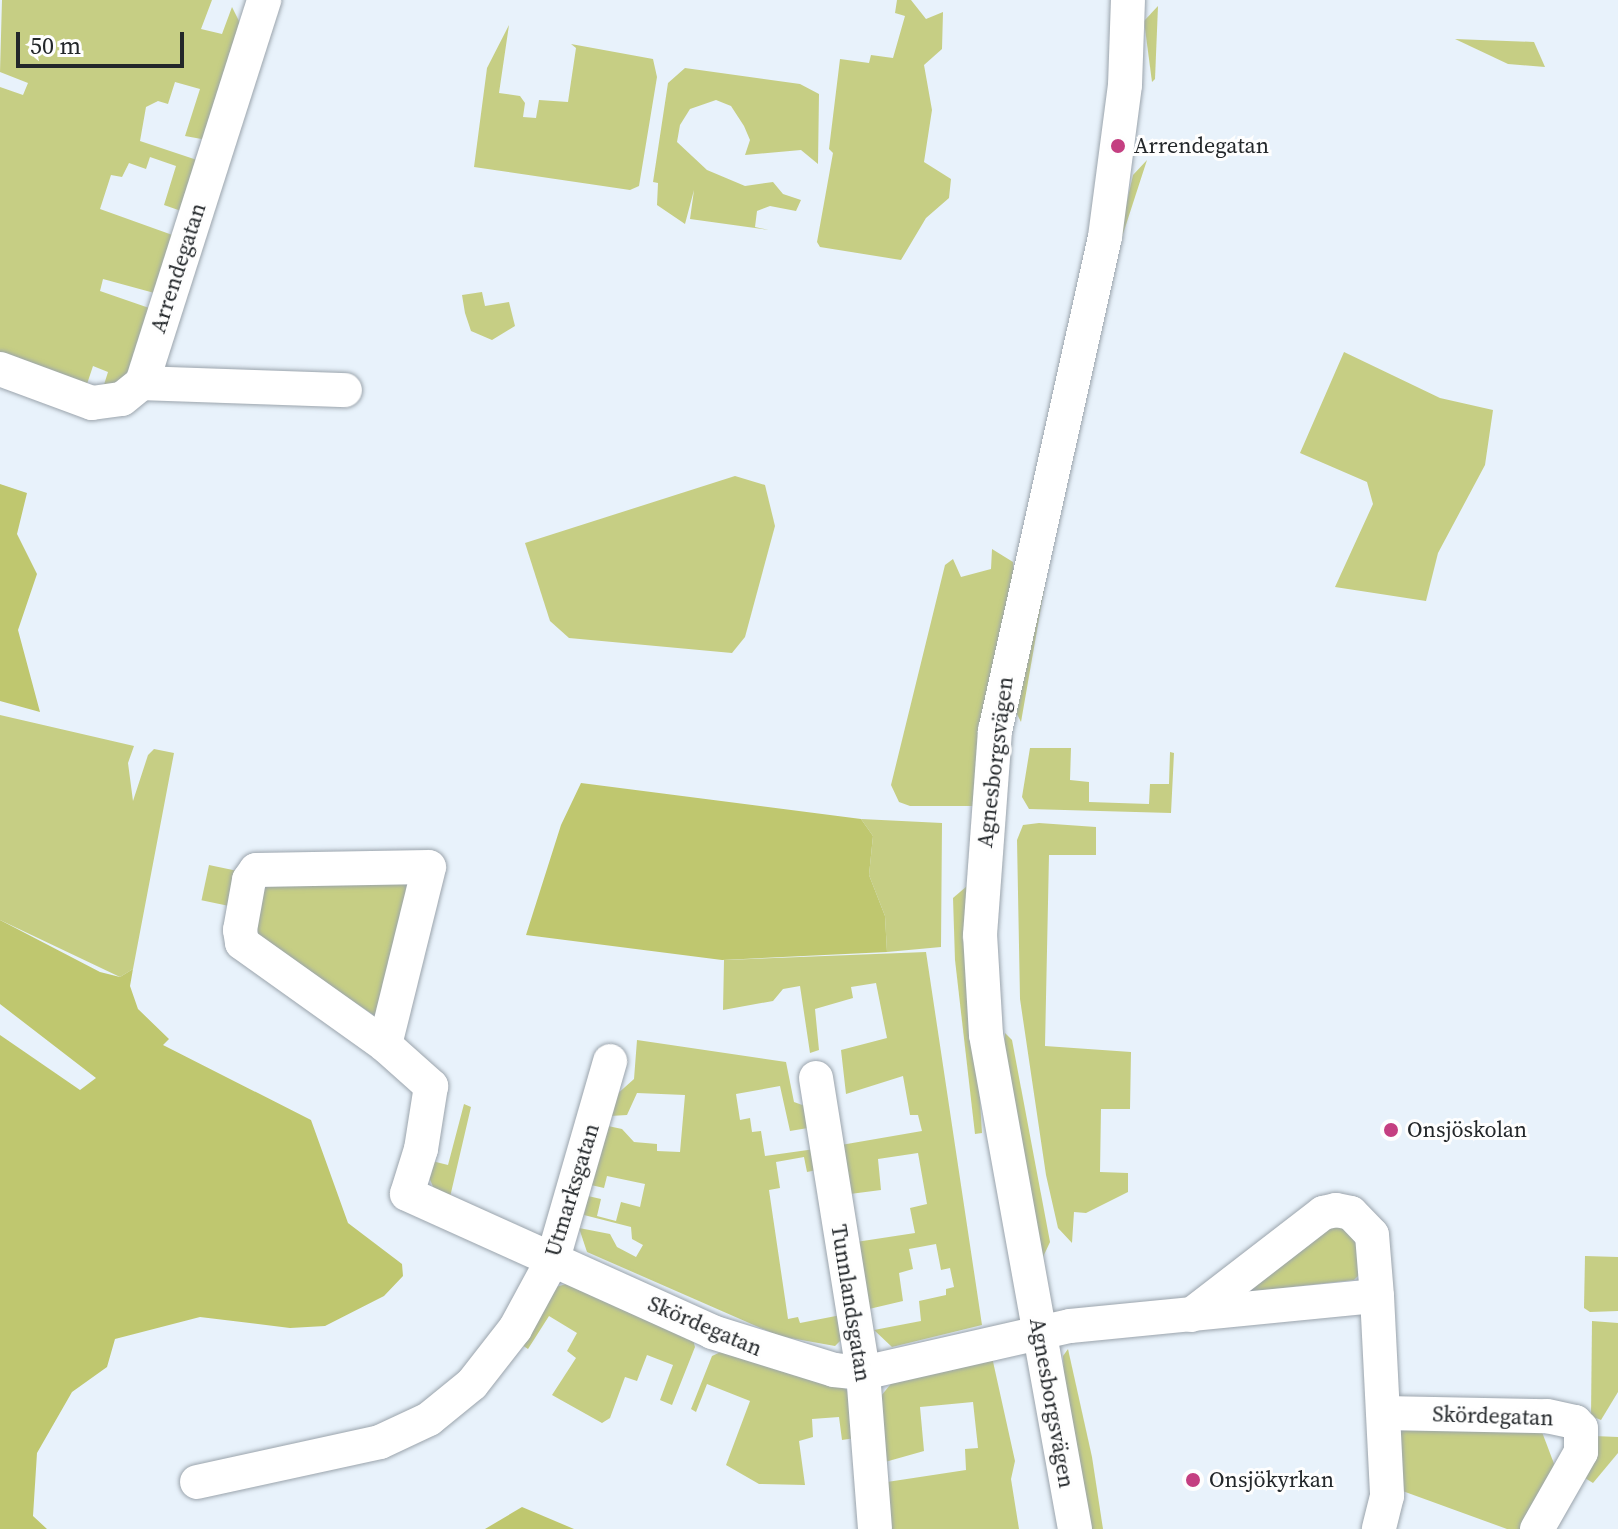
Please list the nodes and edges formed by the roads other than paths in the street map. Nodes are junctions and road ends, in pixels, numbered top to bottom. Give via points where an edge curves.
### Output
1 (1128, 0) edge
2 (256, 2) edge
3 (0, 369) edge
4 (142, 383) junction
5 (345, 390) dead end
6 (385, 1045) junction
7 (610, 1061) dead end
8 (816, 1078) dead end
9 (553, 1259) junction
10 (1377, 1296) junction
11 (1191, 1315) junction
12 (1040, 1333) junction
13 (863, 1373) junction
14 (1384, 1413) junction
15 (197, 1482) dead end
16 (875, 1529) edge
17 (1075, 1529) edge
18 (1379, 1529) edge
19 (1537, 1529) edge

1 - 12 street, Agnesborgsvägen via 1125,85 1107,221 1003,683 985,816 980,935 986,1035
2 - 4 street, Arrendegatan
3 - 4 street via 92,403 122,399
4 - 5 street
6 - 6 street via 242,943 244,909 256,870 429,867
6 - 9 street, Skördegatan via 431,1086 407,1194
7 - 9 street, Utmarksgatan
8 - 13 street, Tunnlandsgatan
9 - 13 street, Skördegatan via 763,1352
9 - 15 street, Utmarksgatan via 496,1356 429,1419 348,1452
10 - 11 street, Skördegatan
10 - 11 street via 1372,1235 1351,1213 1336,1210 1323,1213
10 - 14 street
11 - 12 street, Skördegatan
12 - 13 street, Skördegatan
12 - 17 street, Agnesborgsvägen
13 - 16 street, Tunnlandsgatan
14 - 18 street via 1387,1496
14 - 19 street, Skördegatan via 1547,1416 1575,1422 1581,1428 1581,1452

